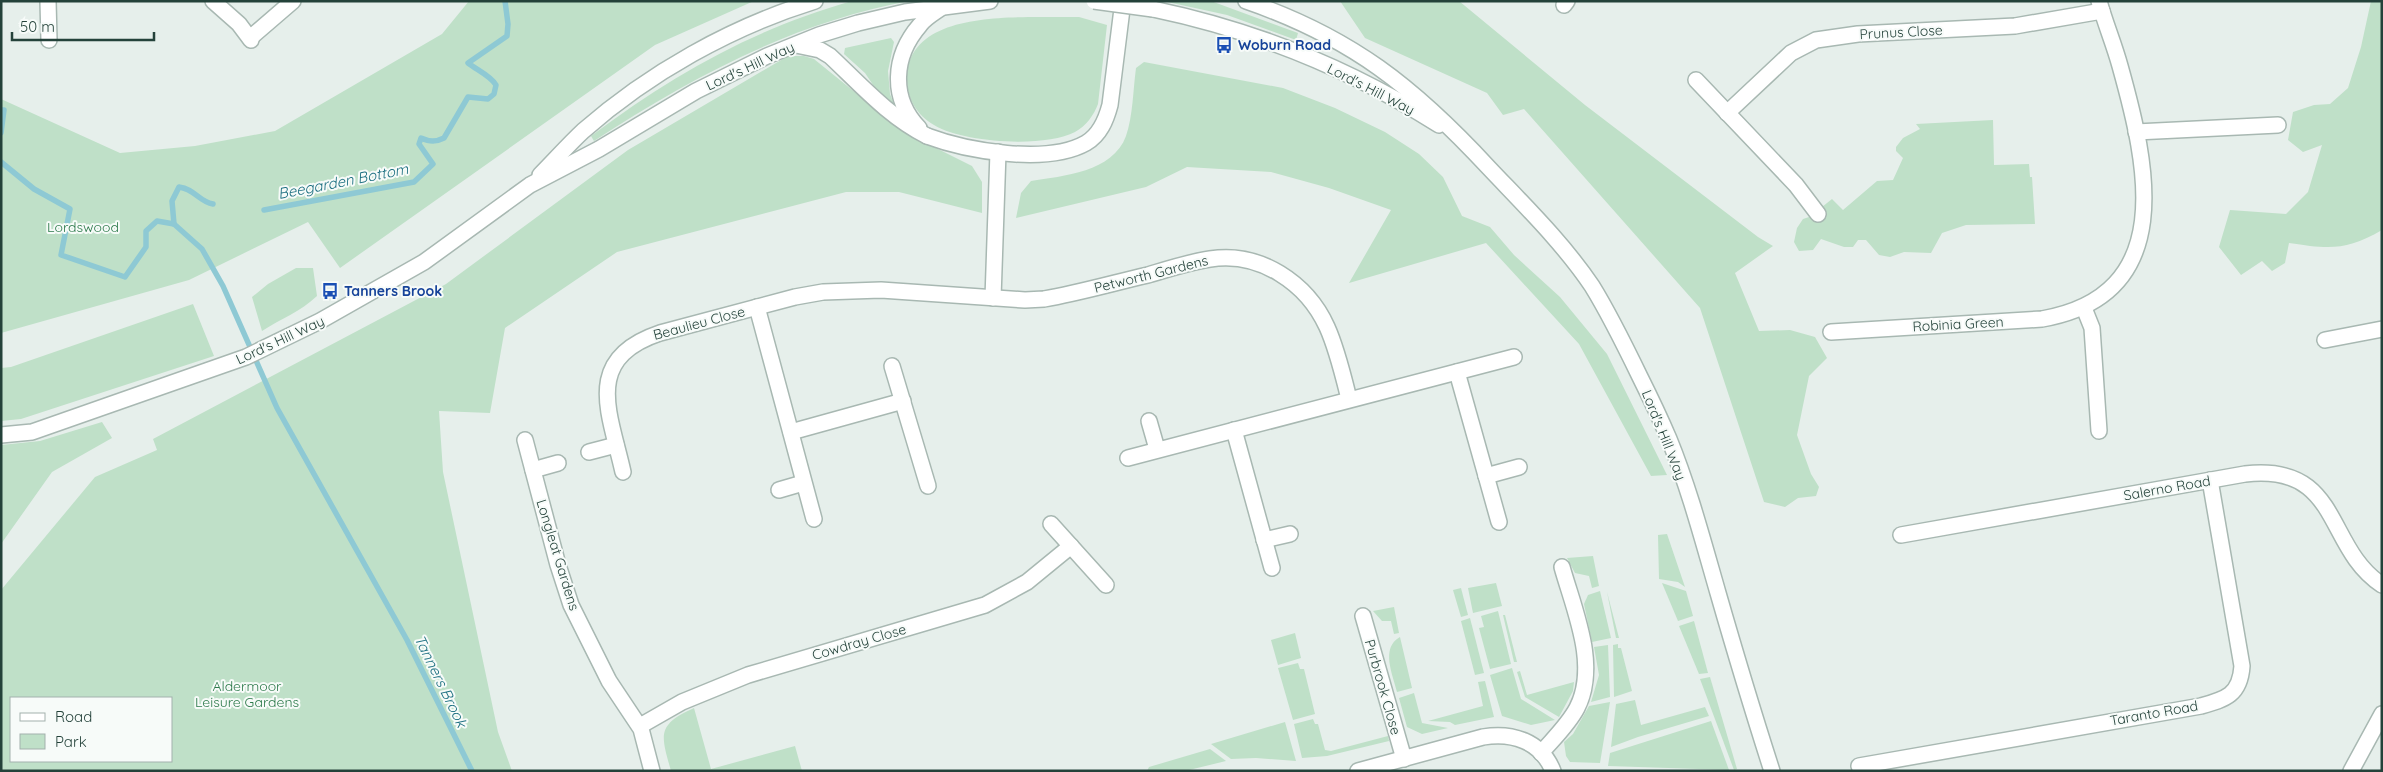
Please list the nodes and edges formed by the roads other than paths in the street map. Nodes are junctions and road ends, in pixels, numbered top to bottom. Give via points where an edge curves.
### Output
1 (48, 1) edge
2 (213, 1) edge
3 (293, 1) edge
4 (782, 1) edge
5 (815, 1) edge
6 (990, 1) edge
7 (1094, 1) edge
8 (1123, 1) edge
9 (1246, 1) edge
10 (2100, 6) edge
11 (943, 7) junction
12 (740, 30) junction
13 (49, 40) dead end
14 (793, 45) junction
15 (1696, 80) dead end
16 (1727, 113) junction
17 (2278, 125) dead end
18 (2136, 132) junction
19 (928, 136) junction
20 (1469, 146) junction
21 (998, 152) junction
22 (530, 185) junction
23 (1818, 214) dead end
24 (993, 298) junction
25 (757, 307) junction
26 (2084, 308) junction
27 (2382, 329) edge
28 (1830, 332) dead end
29 (2325, 340) dead end
30 (1514, 357) dead end
31 (892, 366) dead end
32 (1457, 372) junction
33 (1350, 399) junction
34 (903, 401) junction
35 (1149, 421) dead end
36 (1234, 430) junction
37 (2099, 431) dead end
38 (791, 432) junction
39 (1, 435) edge
40 (525, 440) dead end
41 (616, 445) junction
42 (1157, 449) junction
43 (589, 452) dead end
44 (1128, 458) dead end
45 (558, 463) dead end
46 (1519, 467) dead end
47 (533, 470) junction
48 (623, 472) dead end
49 (1486, 476) junction
50 (2210, 480) junction
51 (803, 483) junction
52 (928, 486) dead end
53 (779, 490) dead end
54 (814, 519) dead end
55 (1499, 522) dead end
56 (1050, 524) dead end
57 (1290, 534) dead end
58 (1901, 535) dead end
59 (1264, 540) junction
60 (1071, 546) junction
61 (1562, 567) dead end
62 (1272, 568) dead end
63 (1106, 585) dead end
64 (2382, 585) edge
65 (1363, 616) dead end
66 (2382, 714) edge
67 (640, 726) junction
68 (1542, 753) junction
69 (1404, 759) junction
70 (1858, 766) dead end
71 (652, 771) edge
72 (1358, 771) edge
73 (1553, 771) edge
74 (1772, 771) edge
75 (2351, 771) edge

1 - 13 street
2 - 3 street via 239,24 250,39
4 - 12 street
5 - 12 street, Lord's Hill Way
6 - 11 street, Lord's Hill Way
7 - 20 street, Lord's Hill Way, bridge via 1153,9 1223,26 1291,48 1406,105
8 - 21 street via 1110,105 1097,134 1076,148 1031,154
9 - 20 street, Lord's Hill Way via 1303,22 1368,58 1433,111
10 - 16 street, Prunus Close via 2015,26 1858,34 1816,40 1791,53
10 - 18 street, Robinia Green via 2120,64
11 - 14 street, Lord's Hill Way via 858,23
11 - 19 street via 921,23 911,36 898,66 900,96 911,118
12 - 22 street, Lord's Hill Way via 697,51 615,106 582,132
14 - 19 street via 815,48 830,56 887,109
14 - 22 street, Lord's Hill Way via 696,91 599,149
15 - 16 street
16 - 23 street via 1796,185
17 - 18 street
18 - 26 street, Robinia Green via 2144,210 2138,248 2124,274 2111,289
19 - 21 street via 953,146
20 - 74 street, Lord's Hill Way via 1558,242 1591,286 1621,336 1672,448
21 - 24 street
22 - 39 street, Lord's Hill Way via 424,262 356,303 269,346 32,432
24 - 25 street, Beaulieu Close via 844,290 795,297
24 - 33 street, Petworth Gardens via 1044,299 1210,259 1249,261 1288,277 1317,309 1335,349
25 - 38 street, Beaulieu Close
25 - 41 street, Beaulieu Close via 646,337 624,352 609,377 607,389 607,410
26 - 28 street, Robinia Green via 2042,319
26 - 37 street via 2092,328
27 - 29 street
30 - 32 street
31 - 34 street
32 - 33 street
32 - 49 street
33 - 36 street
34 - 38 street
34 - 52 street
35 - 42 street
36 - 42 street
36 - 59 street
38 - 51 street, Beaulieu Close
40 - 47 street, Longleat Gardens
41 - 43 street
41 - 48 street, Beaulieu Close
42 - 44 street
45 - 47 street
46 - 49 street
47 - 67 street, Longleat Gardens via 558,565 579,625 611,686
49 - 55 street
50 - 58 street, Salerno Road
50 - 64 street, Salerno Road via 2271,472 2305,485 2322,500 2358,564
50 - 70 street, Taranto Road via 2242,666 2241,677 2232,694 2201,706
51 - 53 street
51 - 54 street, Beaulieu Close
56 - 60 street
57 - 59 street
59 - 62 street
60 - 63 street
60 - 67 street, Cowdray Close via 1027,582 985,605 748,674 702,692
61 - 68 street via 1585,655 1586,682 1568,723
65 - 69 street, Purbrook Close
66 - 75 street
67 - 71 street, Longleat Gardens
68 - 69 street via 1522,739 1502,735
68 - 73 street
69 - 72 street

